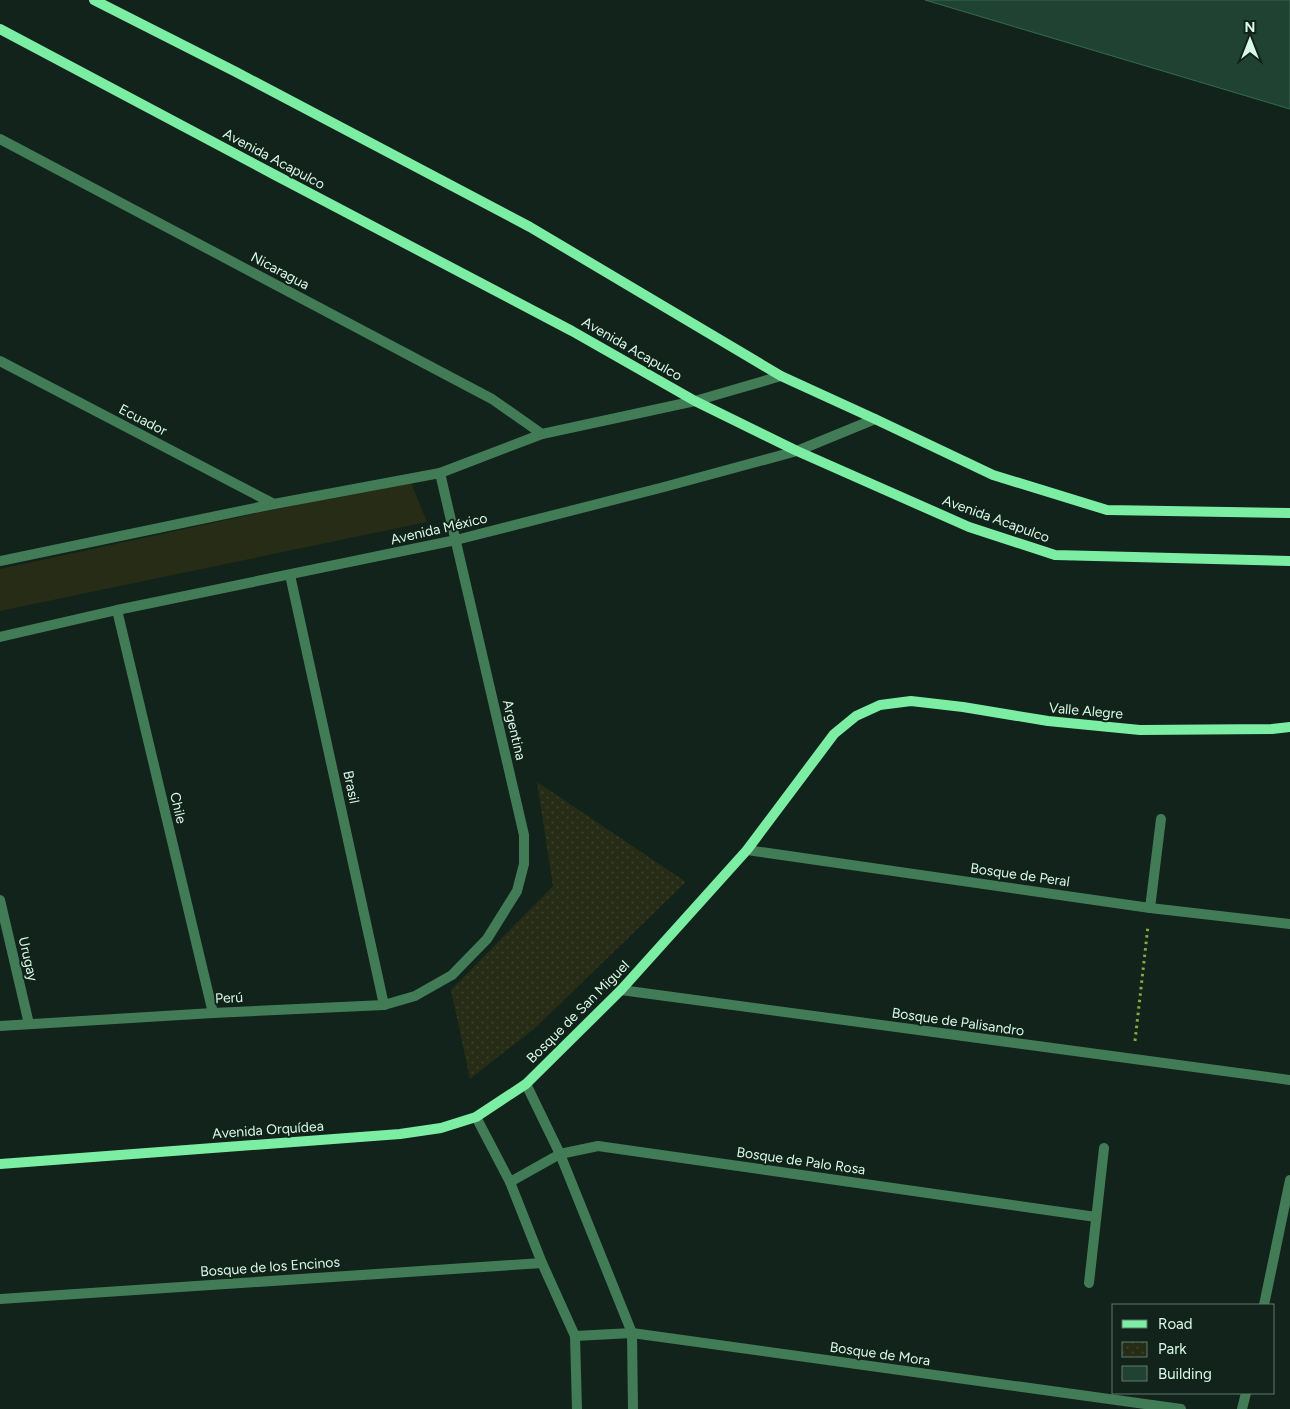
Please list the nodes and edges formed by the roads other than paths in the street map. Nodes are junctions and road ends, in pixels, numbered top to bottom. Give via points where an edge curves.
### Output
1 (94, 0) edge
2 (0, 29) edge
3 (0, 139) edge
4 (0, 361) edge
5 (14, 368) junction
6 (0, 372) edge
7 (781, 376) junction
8 (695, 401) junction
9 (875, 419) junction
10 (542, 434) junction
11 (797, 450) junction
12 (440, 473) junction
13 (274, 504) junction
14 (1290, 513) edge
15 (456, 540) junction
16 (0, 561) edge
17 (1290, 561) edge
18 (290, 574) junction
19 (117, 610) junction
20 (0, 637) edge
21 (880, 704) joint
22 (1290, 727) edge
23 (1161, 818) dead end
24 (748, 850) junction
25 (0, 900) edge
26 (1150, 908) junction
27 (1290, 924) edge
28 (452, 975) joint
29 (622, 990) junction
30 (384, 1005) junction
31 (213, 1013) junction
32 (29, 1024) junction
33 (0, 1026) edge
34 (1290, 1080) edge
35 (526, 1084) junction
36 (476, 1116) junction
37 (1104, 1148) dead end
38 (560, 1154) junction
39 (0, 1164) edge
40 (1290, 1180) edge
41 (510, 1182) junction
42 (1096, 1217) junction
43 (542, 1262) junction
44 (1089, 1283) dead end
45 (0, 1299) edge
46 (1264, 1304) edge
47 (632, 1333) junction
48 (575, 1336) junction
49 (1246, 1394) edge
50 (577, 1409) edge
51 (633, 1409) edge
52 (1181, 1409) edge
53 (1242, 1409) edge

1 - 7 street via 530,227
2 - 8 street, Avenida Acapulco via 572,331
3 - 10 street, Nicaragua via 492,399
4 - 5 street, Ecuador
5 - 6 street
5 - 13 street, Ecuador
7 - 8 street
7 - 9 street
8 - 10 street
8 - 11 street, Avenida Acapulco
9 - 11 street, Avenida México
9 - 14 street via 993,475 1107,510
10 - 12 street
11 - 15 street, Avenida México
11 - 17 street, Avenida Acapulco via 969,528 1055,555
12 - 13 street
12 - 15 street, Argentina
13 - 16 street
15 - 18 street, Avenida México
15 - 28 street, Argentina via 524,834 524,864 517,891 487,940
18 - 19 street, Avenida México
18 - 30 street, Brasil
19 - 20 street, Avenida México
19 - 31 street, Chile
21 - 22 street, Valle Alegre via 911,702 964,707 1048,721 1140,730
21 - 24 street, Bosque de San Miguel via 856,716 834,734
23 - 26 street
24 - 26 street, Bosque de Peral
24 - 29 street, Bosque de San Miguel
25 - 32 street, Urugay
26 - 27 street, Bosque de Peral
28 - 30 street, Perú via 415,996
29 - 34 street, Bosque de Palisandro
29 - 35 street, Bosque de San Miguel
30 - 31 street, Perú
31 - 32 street, Perú
32 - 33 street, Perú
35 - 36 street, Avenida Orquídea
35 - 38 street, Bosque de San Miguel
36 - 39 street, Avenida Orquídea via 442,1128 400,1134
36 - 41 street
37 - 42 street
38 - 41 street, Bosque de Palo Rosa
38 - 42 street, Bosque de Palo Rosa via 598,1146
38 - 47 street, Bosque de San Miguel
40 - 46 street
41 - 43 street
42 - 44 street
43 - 45 street, Bosque de los Encinos
43 - 48 street
47 - 48 street, Bosque de Mora
47 - 51 street, Bosque de San Miguel
47 - 52 street, Bosque de Mora
48 - 50 street
49 - 53 street

